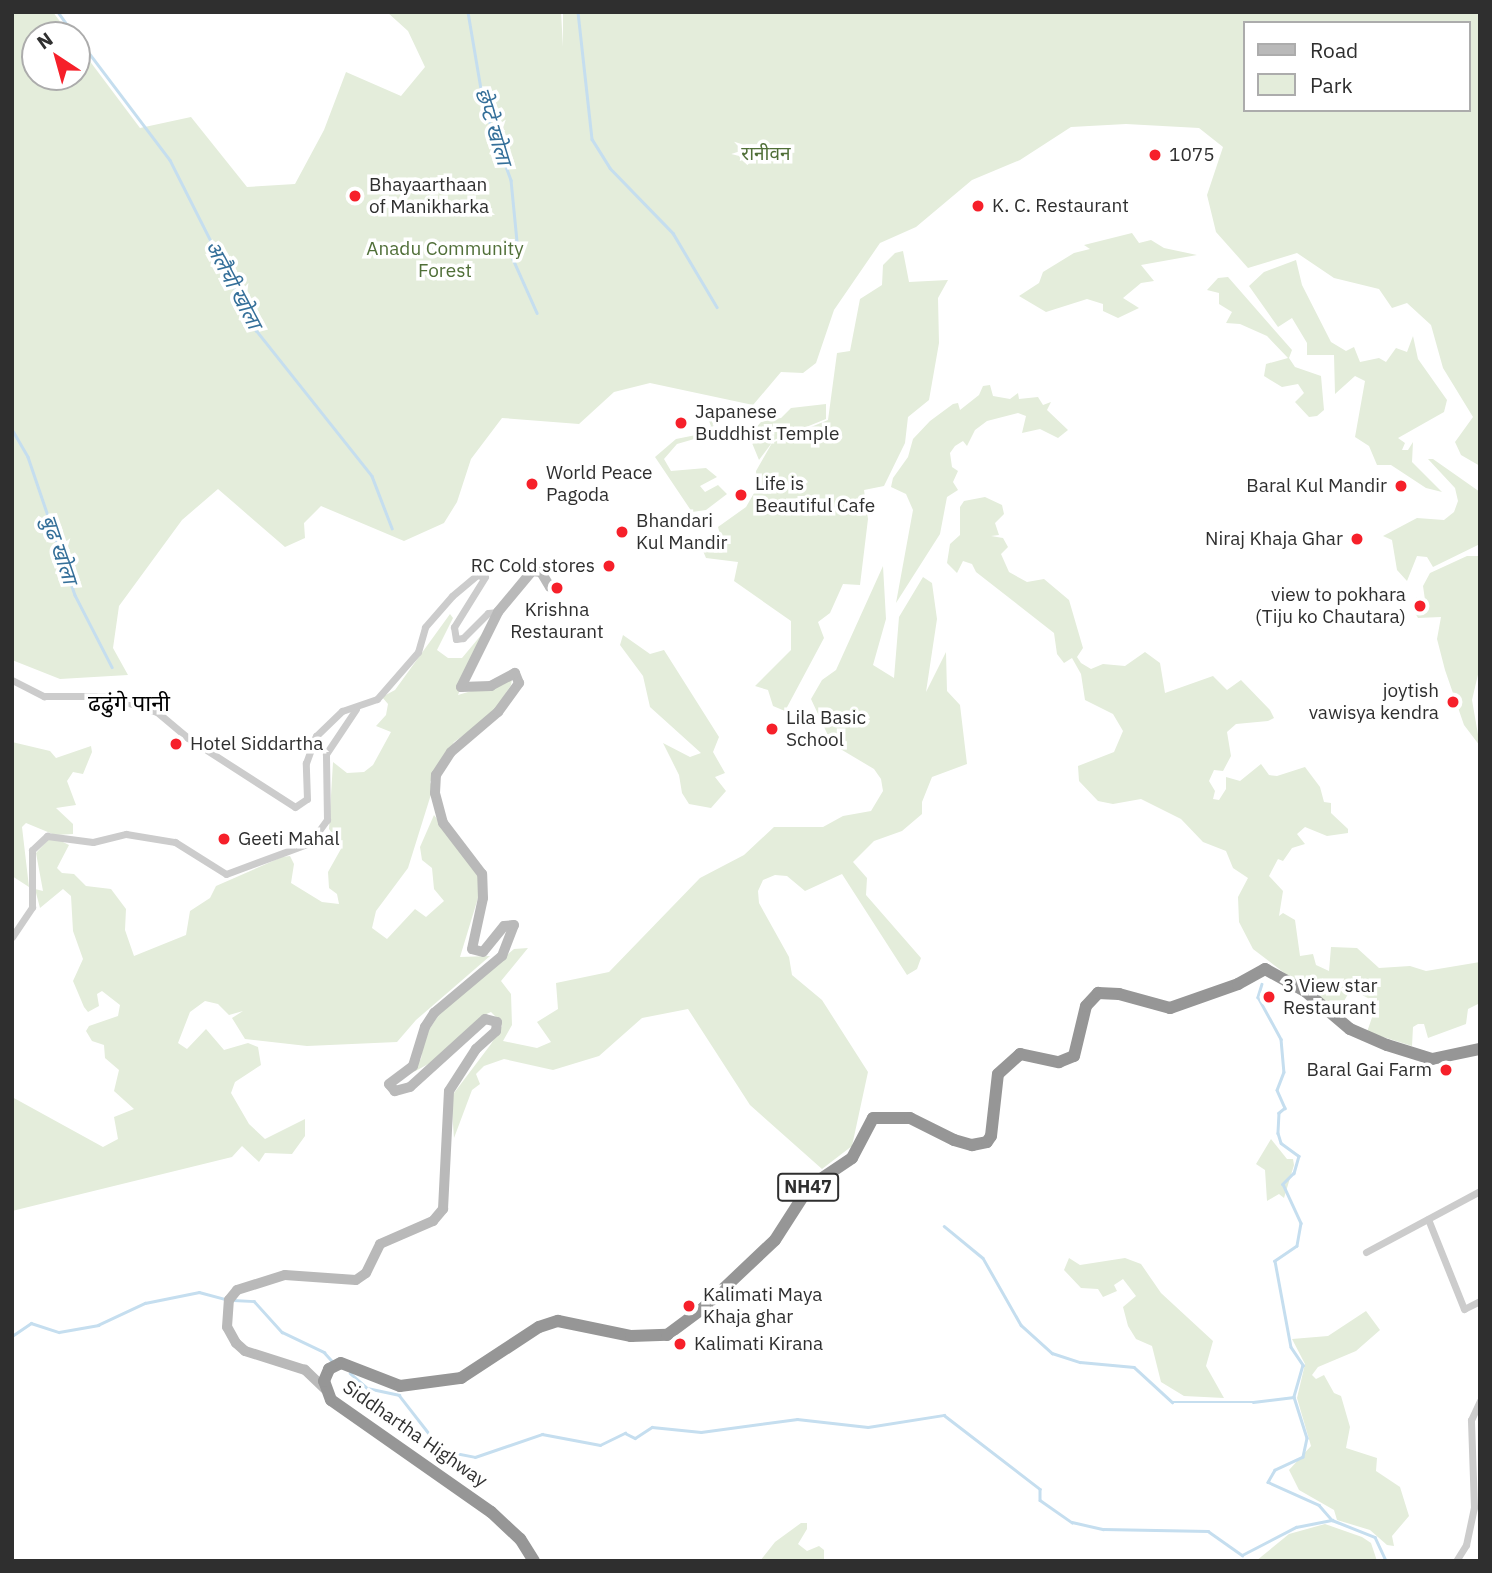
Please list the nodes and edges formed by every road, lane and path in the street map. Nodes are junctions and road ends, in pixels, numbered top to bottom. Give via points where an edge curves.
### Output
1 (557, 590) dead end
2 (498, 612) junction
3 (12, 680) edge
4 (356, 709) junction
5 (12, 937) edge
6 (1480, 1049) edge
7 (1480, 1191) edge
8 (1428, 1219) junction
9 (1366, 1252) dead end
10 (1480, 1301) edge
11 (325, 1389) junction
12 (1480, 1401) edge
13 (1472, 1513) junction
14 (1480, 1518) edge
15 (534, 1561) edge
16 (1455, 1561) edge

1 - 2 main road via 541,572 532,571
2 - 4 street via 488,613 463,638 456,639 454,627 485,577 477,575 467,581 431,617 418,652 377,699
2 - 11 main road via 461,687 491,686 515,673 520,681 498,712 451,752 434,785 443,824 482,874 483,898 471,949 483,952 509,922 514,929 502,956 428,1021 413,1066 389,1084 395,1091 410,1087 485,1019 497,1022 496,1031 476,1049 449,1091 443,1209 433,1221 380,1244 366,1273 356,1280 285,1275 237,1290 226,1310 230,1338 245,1351 305,1370
3 - 4 street via 44,696 107,696 157,712 188,738 295,807 307,799 306,763 316,736 342,711
4 - 5 street via 326,754 327,820 310,843 226,874 176,842 126,834 93,842 47,836 32,850 32,907
6 - 11 highway, Siddhartha Highway / NH47 via 1432,1059 1387,1045 1350,1030 1304,991 1265,969 1238,984 1170,1008 1098,993 1086,1006 1074,1056 1059,1062 1020,1054 998,1074 992,1136 987,1142 972,1145 954,1140 910,1118 873,1118 852,1158 809,1187 775,1240 702,1309 667,1335 631,1336 550,1322 461,1378 400,1386 341,1363 326,1374
7 - 8 street
8 - 9 street
8 - 10 street via 1464,1309
11 - 15 highway, Siddhartha Highway via 343,1409 491,1512 520,1539
12 - 13 street via 1471,1420
13 - 14 street
13 - 16 street via 1466,1545

